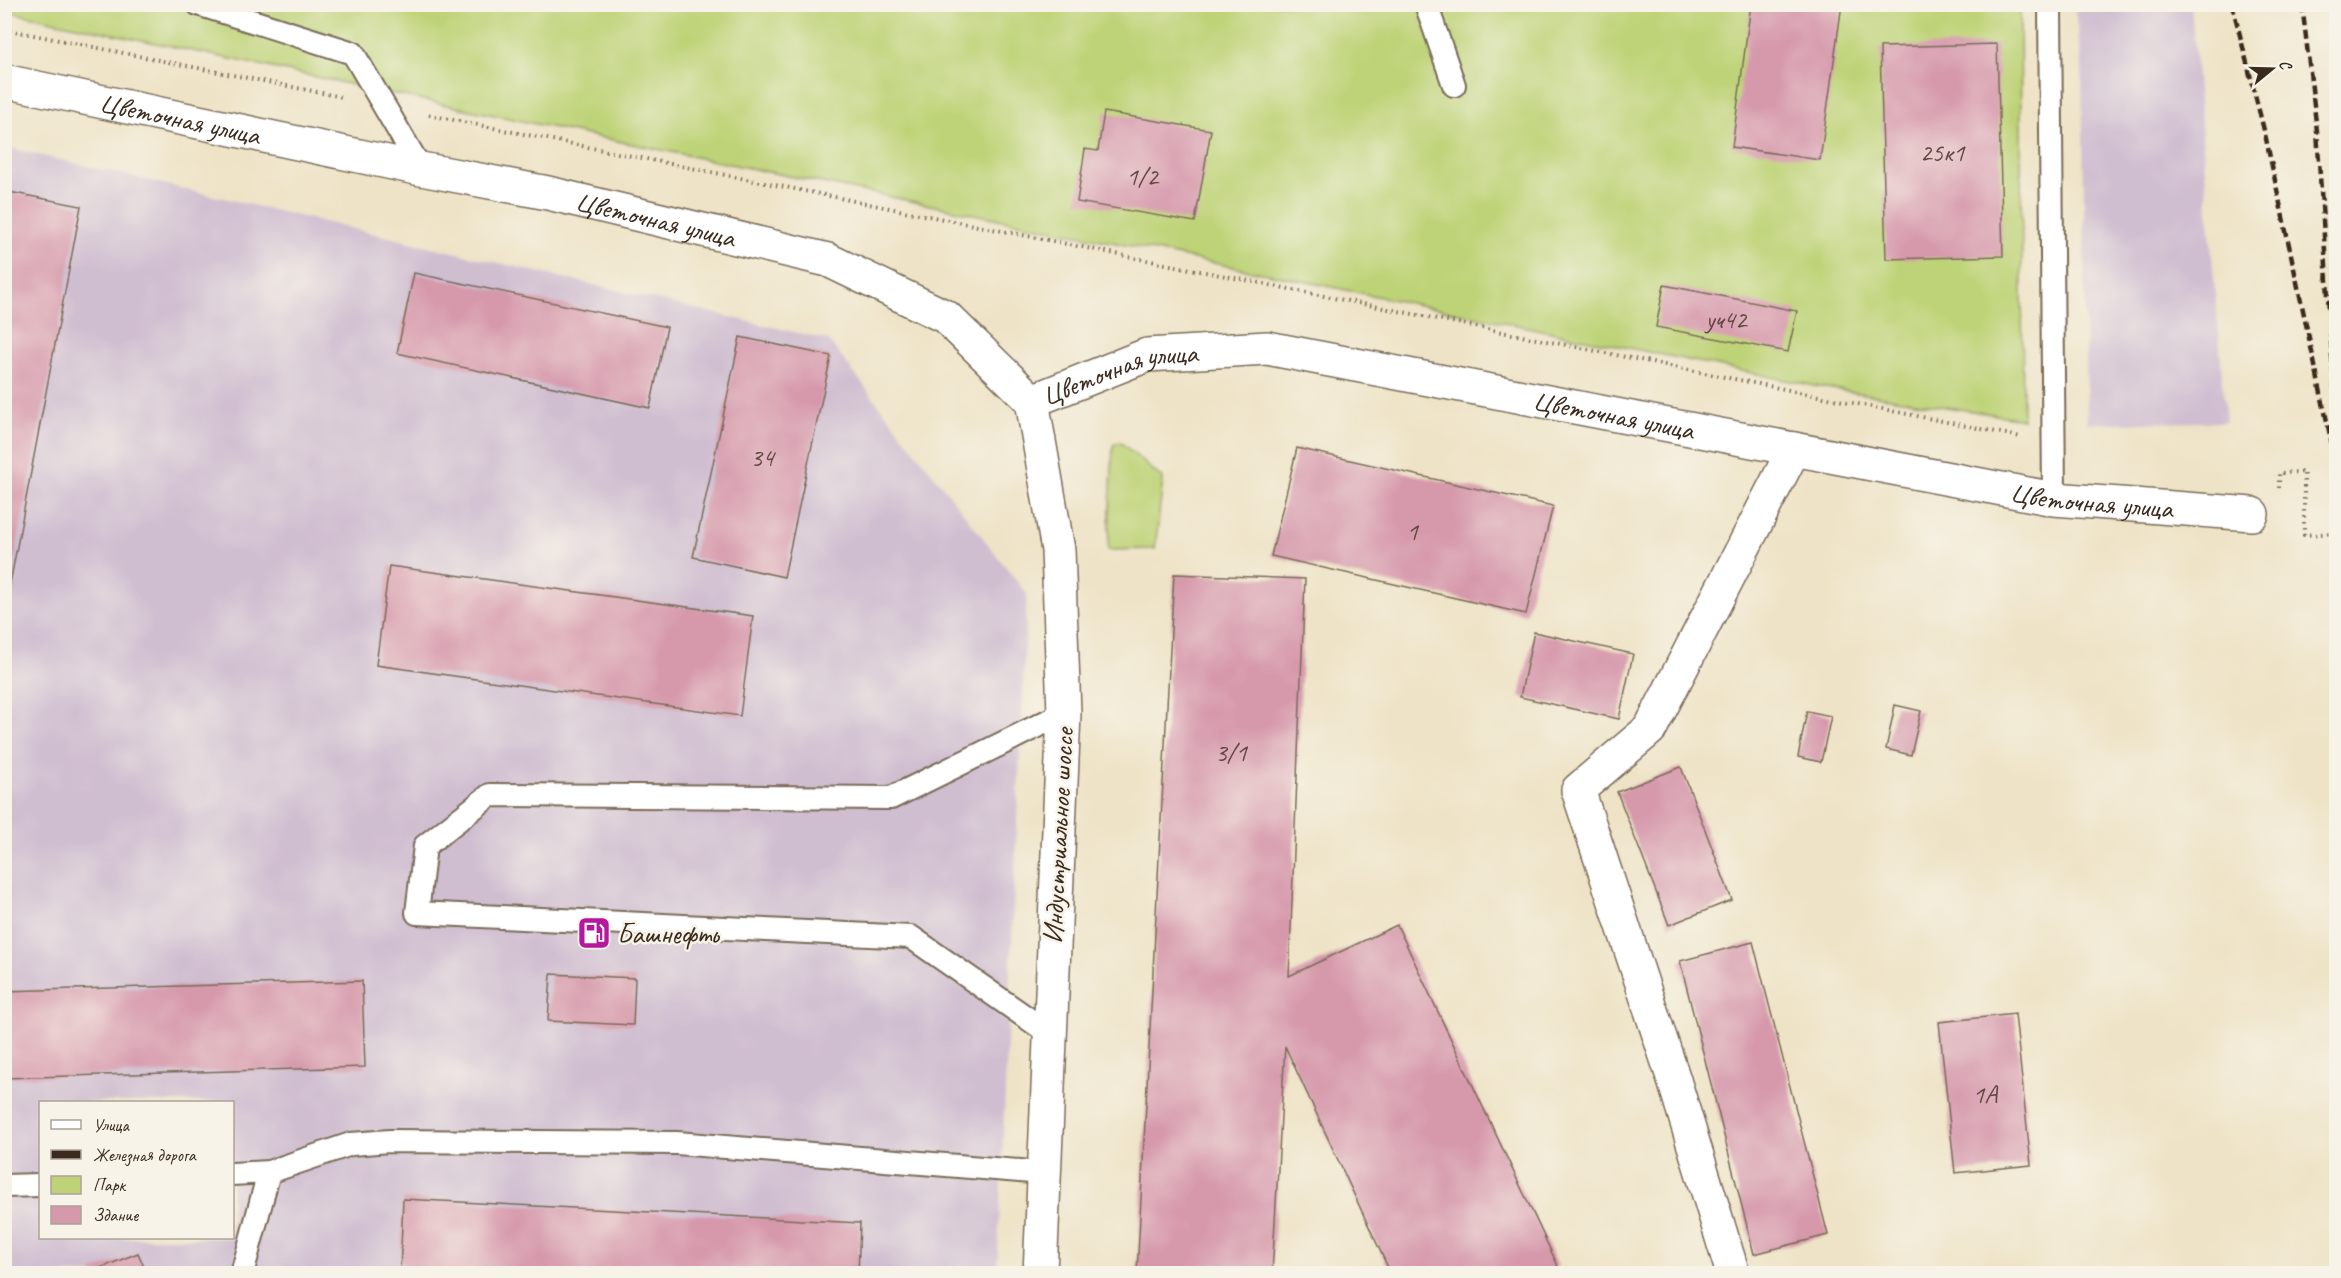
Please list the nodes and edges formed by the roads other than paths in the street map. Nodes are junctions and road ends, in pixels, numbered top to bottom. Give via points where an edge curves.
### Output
1 (198, 4) edge
2 (1426, 4) edge
3 (2050, 4) edge
4 (4, 81) edge
5 (1454, 85) dead end
6 (421, 169) junction
7 (1032, 401) junction
8 (1794, 449) junction
9 (2054, 499) junction
10 (2252, 514) road end
11 (1064, 713) junction
12 (1050, 1034) junction
13 (269, 1172) junction
14 (1044, 1173) junction
15 (234, 1174) edge
16 (39, 1185) edge
17 (4, 1186) edge
18 (242, 1274) edge
19 (1040, 1274) edge
20 (1733, 1274) edge

1 - 6 lane via 353,53
2 - 5 lane
3 - 9 lane
4 - 6 street, Цветочная улица
6 - 7 street, Цветочная улица via 548,193 828,260 945,317
7 - 8 street, Цветочная улица via 1147,356 1267,348
7 - 11 street, Индустриальное шоссе via 1058,549
8 - 9 street, Цветочная улица
8 - 20 street via 1650,729 1578,790 1671,1069
9 - 10 street, Цветочная улица
11 - 12 street, Индустриальное шоссе
11 - 12 lane via 891,798 490,795 425,846 417,913 911,937
12 - 14 street, Индустриальное шоссе
13 - 14 lane via 351,1144 390,1141 677,1143
13 - 15 lane
13 - 18 lane
14 - 19 street, Индустриальное шоссе
16 - 17 lane

